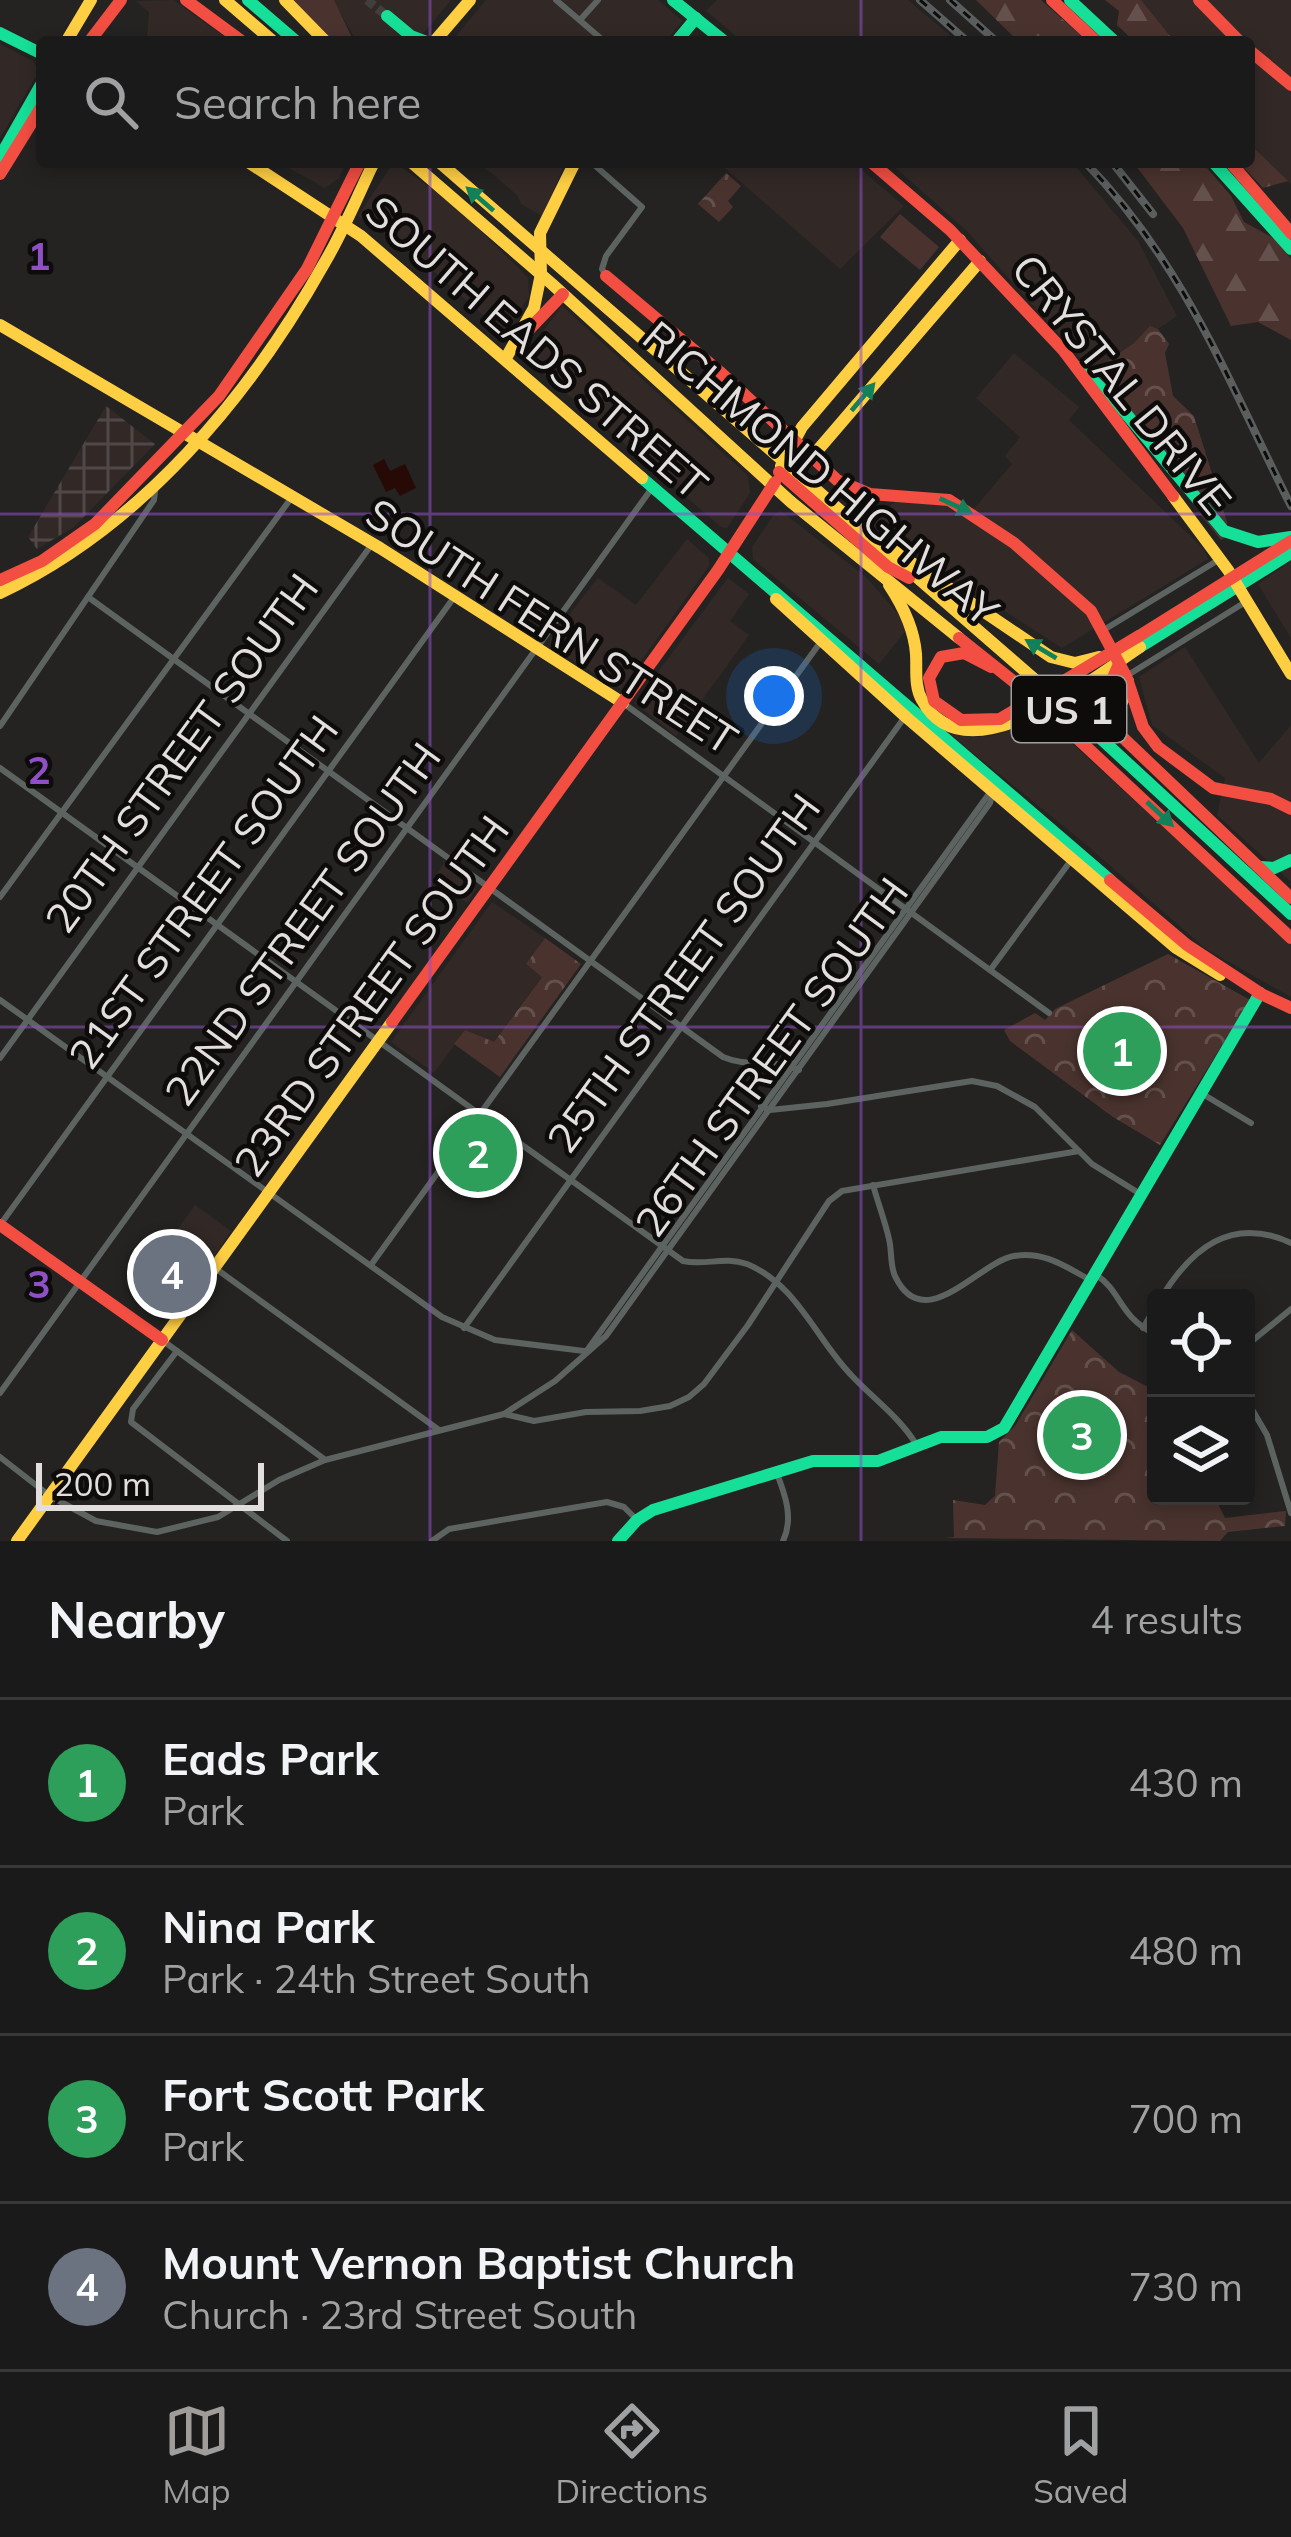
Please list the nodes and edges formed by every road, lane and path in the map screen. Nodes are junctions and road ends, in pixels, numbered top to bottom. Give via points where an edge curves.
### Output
1 (91, 0) edge
2 (122, 0) edge
3 (186, 0) edge
4 (225, 0) edge
5 (248, 0) edge
6 (285, 0) edge
7 (470, 0) edge
8 (556, 0) edge
9 (598, 0) edge
10 (673, 0) edge
11 (1052, 0) edge
12 (1070, 0) edge
13 (1199, 0) edge
14 (387, 16) tunnel mouth
15 (696, 18) junction
16 (580, 20) junction
17 (0, 33) edge
18 (70, 36) edge
19 (94, 36) edge
20 (235, 36) edge
21 (267, 36) edge
22 (290, 36) edge
23 (320, 36) edge
24 (411, 36) edge
25 (436, 36) edge
26 (598, 36) edge
27 (681, 36) edge
28 (718, 36) edge
29 (1091, 36) edge
30 (1109, 36) edge
31 (1234, 36) edge
32 (36, 51) edge
33 (1255, 55) edge
34 (1291, 85) edge
35 (36, 94) edge
36 (36, 116) edge
37 (0, 157) edge
38 (258, 168) edge
39 (358, 168) edge
40 (370, 168) edge
41 (417, 168) edge
42 (446, 168) edge
43 (572, 168) edge
44 (598, 168) edge
45 (878, 168) edge
46 (1218, 168) edge
47 (1235, 168) edge
48 (0, 174) edge
49 (339, 219) junction
50 (1291, 232) edge
51 (960, 240) junction
52 (1291, 250) edge
53 (541, 253) junction
54 (980, 261) junction
55 (541, 274) junction
56 (606, 276) joint
57 (919, 287) junction
58 (562, 294) junction
59 (940, 306) junction
60 (0, 325) edge
61 (519, 340) junction
62 (869, 345) junction
63 (506, 358) junction
64 (1073, 363) junction
65 (891, 364) junction
66 (190, 435) junction
67 (793, 439) junction
68 (811, 457) junction
69 (782, 474) junction
70 (155, 481) junction
71 (652, 488) junction
72 (292, 497) junction
73 (850, 523) junction
74 (1291, 539) edge
75 (372, 544) junction
76 (1291, 553) edge
77 (728, 555) junction
78 (1220, 559) junction
79 (880, 574) junction
80 (0, 580) edge
81 (923, 584) junction
82 (0, 593) edge
83 (455, 595) junction
84 (88, 597) junction
85 (1247, 601) junction
86 (1102, 631) junction
87 (824, 638) junction
88 (1139, 641) junction
89 (538, 646) junction
90 (172, 658) junction
91 (1291, 674) edge
92 (1010, 677) junction
93 (1127, 678) junction
94 (622, 703) junction
95 (249, 714) junction
96 (908, 714) junction
97 (1077, 716) junction
98 (1002, 724) junction
99 (0, 726) edge
100 (0, 767) edge
101 (328, 771) junction
102 (723, 777) junction
103 (995, 787) junction
104 (1291, 809) edge
105 (62, 812) junction
106 (407, 829) junction
107 (814, 843) junction
108 (1075, 855) junction
109 (1291, 860) edge
110 (138, 867) junction
111 (1258, 867) junction
112 (489, 888) junction
113 (0, 897) edge
114 (1291, 898) edge
115 (908, 910) junction
116 (1291, 916) edge
117 (219, 925) junction
118 (1287, 934) edge
119 (590, 960) junction
120 (990, 970) junction
121 (298, 981) junction
122 (1260, 993) junction
123 (0, 1000) edge
124 (1291, 1008) edge
125 (1048, 1013) dead end
126 (28, 1020) junction
127 (682, 1027) junction
128 (380, 1041) junction
129 (0, 1058) edge
130 (790, 1066) junction
131 (799, 1070) junction
132 (106, 1077) junction
133 (1201, 1093) junction
134 (761, 1106) junction
135 (770, 1110) junction
136 (479, 1113) junction
137 (1251, 1123) dead end
138 (187, 1135) junction
139 (1078, 1151) junction
140 (571, 1180) junction
141 (873, 1186) junction
142 (270, 1193) junction
143 (1142, 1196) junction
144 (0, 1225) edge
145 (661, 1244) junction
146 (1291, 1244) edge
147 (670, 1251) junction
148 (370, 1265) junction
149 (215, 1268) junction
150 (1094, 1278) junction
151 (81, 1282) junction
152 (777, 1282) junction
153 (1167, 1289) edge
154 (1291, 1310) edge
155 (1147, 1321) edge
156 (464, 1328) junction
157 (1143, 1328) junction
158 (1147, 1330) edge
159 (1255, 1339) edge
160 (162, 1340) junction
161 (177, 1351) junction
162 (586, 1351) junction
163 (0, 1393) edge
164 (504, 1414) junction
165 (1255, 1414) edge
166 (439, 1430) junction
167 (916, 1444) junction
168 (0, 1457) edge
169 (325, 1460) junction
170 (776, 1472) junction
171 (50, 1496) junction
172 (239, 1506) junction
173 (1291, 1514) edge
174 (637, 1520) junction
175 (17, 1541) edge
176 (287, 1541) edge
177 (432, 1541) edge
178 (618, 1541) edge
179 (783, 1541) edge

1 - 18 main road
2 - 19 main road
3 - 20 main road
4 - 21 main road
5 - 22 main road
6 - 23 main road
7 - 25 main road
8 - 16 street
9 - 16 street
10 - 15 main road
11 - 29 main road
12 - 30 main road
13 - 31 main road
14 - 24 main road
15 - 27 main road
15 - 28 main road
16 - 26 street
17 - 32 main road
33 - 34 main road
35 - 37 main road
36 - 48 main road
38 - 49 main road, SOUTH EADS STREET
39 - 49 main road
40 - 49 main road
41 - 55 main road, RICHMOND HIGHWAY / US 1
53 -> 42 main road, RICHMOND HIGHWAY / US 1
43 - 53 main road via 540,233
44 - 56 street via 641,207 606,256
45 - 51 main road, CRYSTAL DRIVE
46 - 52 main road
47 - 50 main road
49 - 63 main road, SOUTH EADS STREET
49 - 66 main road
51 - 54 main road, CRYSTAL DRIVE
51 - 57 main road, 23RD STREET SOUTH
53 - 55 main road
53 - 69 main road, RICHMOND HIGHWAY / US 1 via 659,352
54 - 59 main road, 23RD STREET SOUTH
54 - 64 main road, CRYSTAL DRIVE
55 - 58 main road, RICHMOND HIGHWAY / US 1
55 - 61 main road
56 - 67 main road
57 - 59 main road
57 - 62 main road, 23RD STREET SOUTH
58 - 61 main road
58 - 69 main road, RICHMOND HIGHWAY / US 1
59 - 65 main road, 23RD STREET SOUTH
60 - 66 main road, SOUTH FERN STREET
61 - 63 main road
62 - 65 main road
62 - 67 main road, 23RD STREET SOUTH
63 - 71 main road, SOUTH EADS STREET
64 - 74 main road via 1118,404 1214,522 1258,542
64 - 78 main road, CRYSTAL DRIVE
68 -> 65 main road, 23RD STREET SOUTH
66 - 70 main road
66 - 72 main road, SOUTH FERN STREET
66 - 80 main road via 94,524
67 - 68 main road
67 - 69 main road, 23RD STREET SOUTH
68 - 69 main road, 23RD STREET SOUTH
68 -> 86 main road via 864,492 936,496 965,508 1087,606
69 - 73 main road, RICHMOND HIGHWAY / US 1
69 - 77 main road, 23RD STREET SOUTH
69 - 79 main road, RICHMOND HIGHWAY / US 1
69 - 81 main road via 888,567
70 - 82 main road via 82,550
70 - 84 street via 154,500
71 - 77 main road, SOUTH EADS STREET
71 - 89 street, 22ND STREET SOUTH
72 - 75 main road, SOUTH FERN STREET
72 - 90 street
73 - 81 main road, RICHMOND HIGHWAY / US 1
88 -> 73 main road via 1094,659 1046,654
74 - 88 main road
75 - 83 main road, SOUTH FERN STREET
75 - 95 street, 20TH STREET SOUTH
76 - 88 main road
77 - 87 main road, SOUTH EADS STREET
77 - 94 main road, 23RD STREET SOUTH
78 - 85 main road, CRYSTAL DRIVE
78 - 86 street
79 - 92 main road, RICHMOND HIGHWAY / US 1
79 - 98 main road via 911,625 930,712 962,730
81 - 97 main road, RICHMOND HIGHWAY / US 1
83 - 89 main road, SOUTH FERN STREET
83 - 101 street, 21ST STREET SOUTH
84 - 90 street
84 - 99 street
85 - 91 main road, CRYSTAL DRIVE
85 - 93 street
86 - 93 main road
87 - 96 main road, SOUTH EADS STREET
87 - 102 street
88 - 98 main road via 1024,719
88 - 111 main road via 1107,682 1107,717
89 - 94 main road, SOUTH FERN STREET
89 - 106 street, 22ND STREET SOUTH
90 - 95 street
90 - 105 street
92 - 98 main road via 960,652 941,657 929,678 931,696 947,714
92 -> 118 main road, RICHMOND HIGHWAY / US 1
93 - 97 main road via 1127,699 1112,716
93 - 104 main road via 1149,735 1198,779
94 - 102 street, SOUTH FERN STREET
94 - 112 main road, 23RD STREET SOUTH
95 - 101 street
95 - 110 street, 20TH STREET SOUTH
96 - 103 main road, SOUTH EADS STREET
96 - 107 street, 25TH STREET SOUTH
97 - 116 main road, RICHMOND HIGHWAY / US 1
100 - 105 street
101 - 106 street
101 - 117 street, 21ST STREET SOUTH
102 - 107 street, SOUTH FERN STREET
102 - 119 street
103 - 108 main road, SOUTH EADS STREET
103 - 115 street, 26TH STREET SOUTH
105 - 110 street
105 - 113 street
106 - 112 street
106 - 121 street, 22ND STREET SOUTH
107 - 115 street, SOUTH FERN STREET
107 - 127 street, 25TH STREET SOUTH
108 - 120 street
108 - 122 main road, SOUTH EADS STREET via 1188,958
109 - 111 main road
110 - 117 street
110 - 126 street, 20TH STREET SOUTH
111 - 114 main road
112 - 119 street
112 - 128 main road, 23RD STREET SOUTH
115 - 120 street, SOUTH FERN STREET
115 - 130 street, 26TH STREET SOUTH
115 - 131 street, 26TH STREET SOUTH
116 - 118 main road
117 - 121 street
117 - 132 street, 21ST STREET SOUTH
119 - 127 street
119 - 136 street
120 - 125 street, SOUTH FERN STREET
121 - 128 street
121 - 138 street, 22ND STREET SOUTH
122 - 124 main road, SOUTH EADS STREET
122 - 133 main road
123 - 126 street
126 - 129 street, 20TH STREET SOUTH
126 - 132 street
127 - 130 street via 735,1062
127 - 140 street, 25TH STREET SOUTH
128 - 136 street
128 - 142 main road, 23RD STREET SOUTH
130 - 131 street
130 - 134 street, 26TH STREET SOUTH
131 - 135 street, 26TH STREET SOUTH
132 - 138 street
132 - 144 street, 21ST STREET SOUTH
133 - 137 street
133 - 143 main road
134 - 135 street
134 - 145 street, 26TH STREET SOUTH
135 - 139 street via 971,1081 1020,1096
135 - 147 street, 26TH STREET SOUTH
136 - 140 street
136 - 148 street
138 - 142 street
138 - 151 street, 22ND STREET SOUTH
139 - 141 street
139 - 143 street
140 - 145 street
140 - 156 street, 25TH STREET SOUTH
141 - 150 street via 896,1278 910,1293 940,1299 1013,1256 1044,1255
141 - 152 street via 842,1191 830,1202
142 - 148 street
142 - 149 main road, 23RD STREET SOUTH
143 - 150 main road
144 - 151 main road
145 - 147 street
145 - 162 street, 26TH STREET SOUTH
146 - 153 street via 1271,1236 1215,1240 1185,1262
147 - 152 street via 694,1263 729,1259
147 - 162 street, 26TH STREET SOUTH
148 - 156 street
149 - 160 main road, 23RD STREET SOUTH
149 - 166 street
150 - 157 street via 1108,1282
150 - 167 main road via 1004,1428
151 - 160 main road
151 - 163 street, 22ND STREET SOUTH
152 - 164 street via 704,1384 670,1406 534,1420
152 - 167 street
154 - 159 street
155 - 157 street
156 - 162 street via 495,1340
157 - 158 street
160 - 161 street
160 - 171 main road, 23RD STREET SOUTH
161 - 169 street
161 - 172 street via 130,1422
162 - 164 street, 26TH STREET SOUTH
164 - 166 street, 26TH STREET SOUTH
165 - 173 street
166 - 169 street, 26TH STREET SOUTH
167 - 170 main road via 878,1461 812,1461
168 - 171 street, 26TH STREET SOUTH
169 - 172 street, 26TH STREET SOUTH
170 - 174 main road
170 - 179 street via 788,1509
171 - 172 street, 26TH STREET SOUTH via 96,1521 173,1533
171 - 175 main road, 23RD STREET SOUTH
172 - 176 street
174 - 177 street via 607,1502 448,1529
174 - 178 main road

